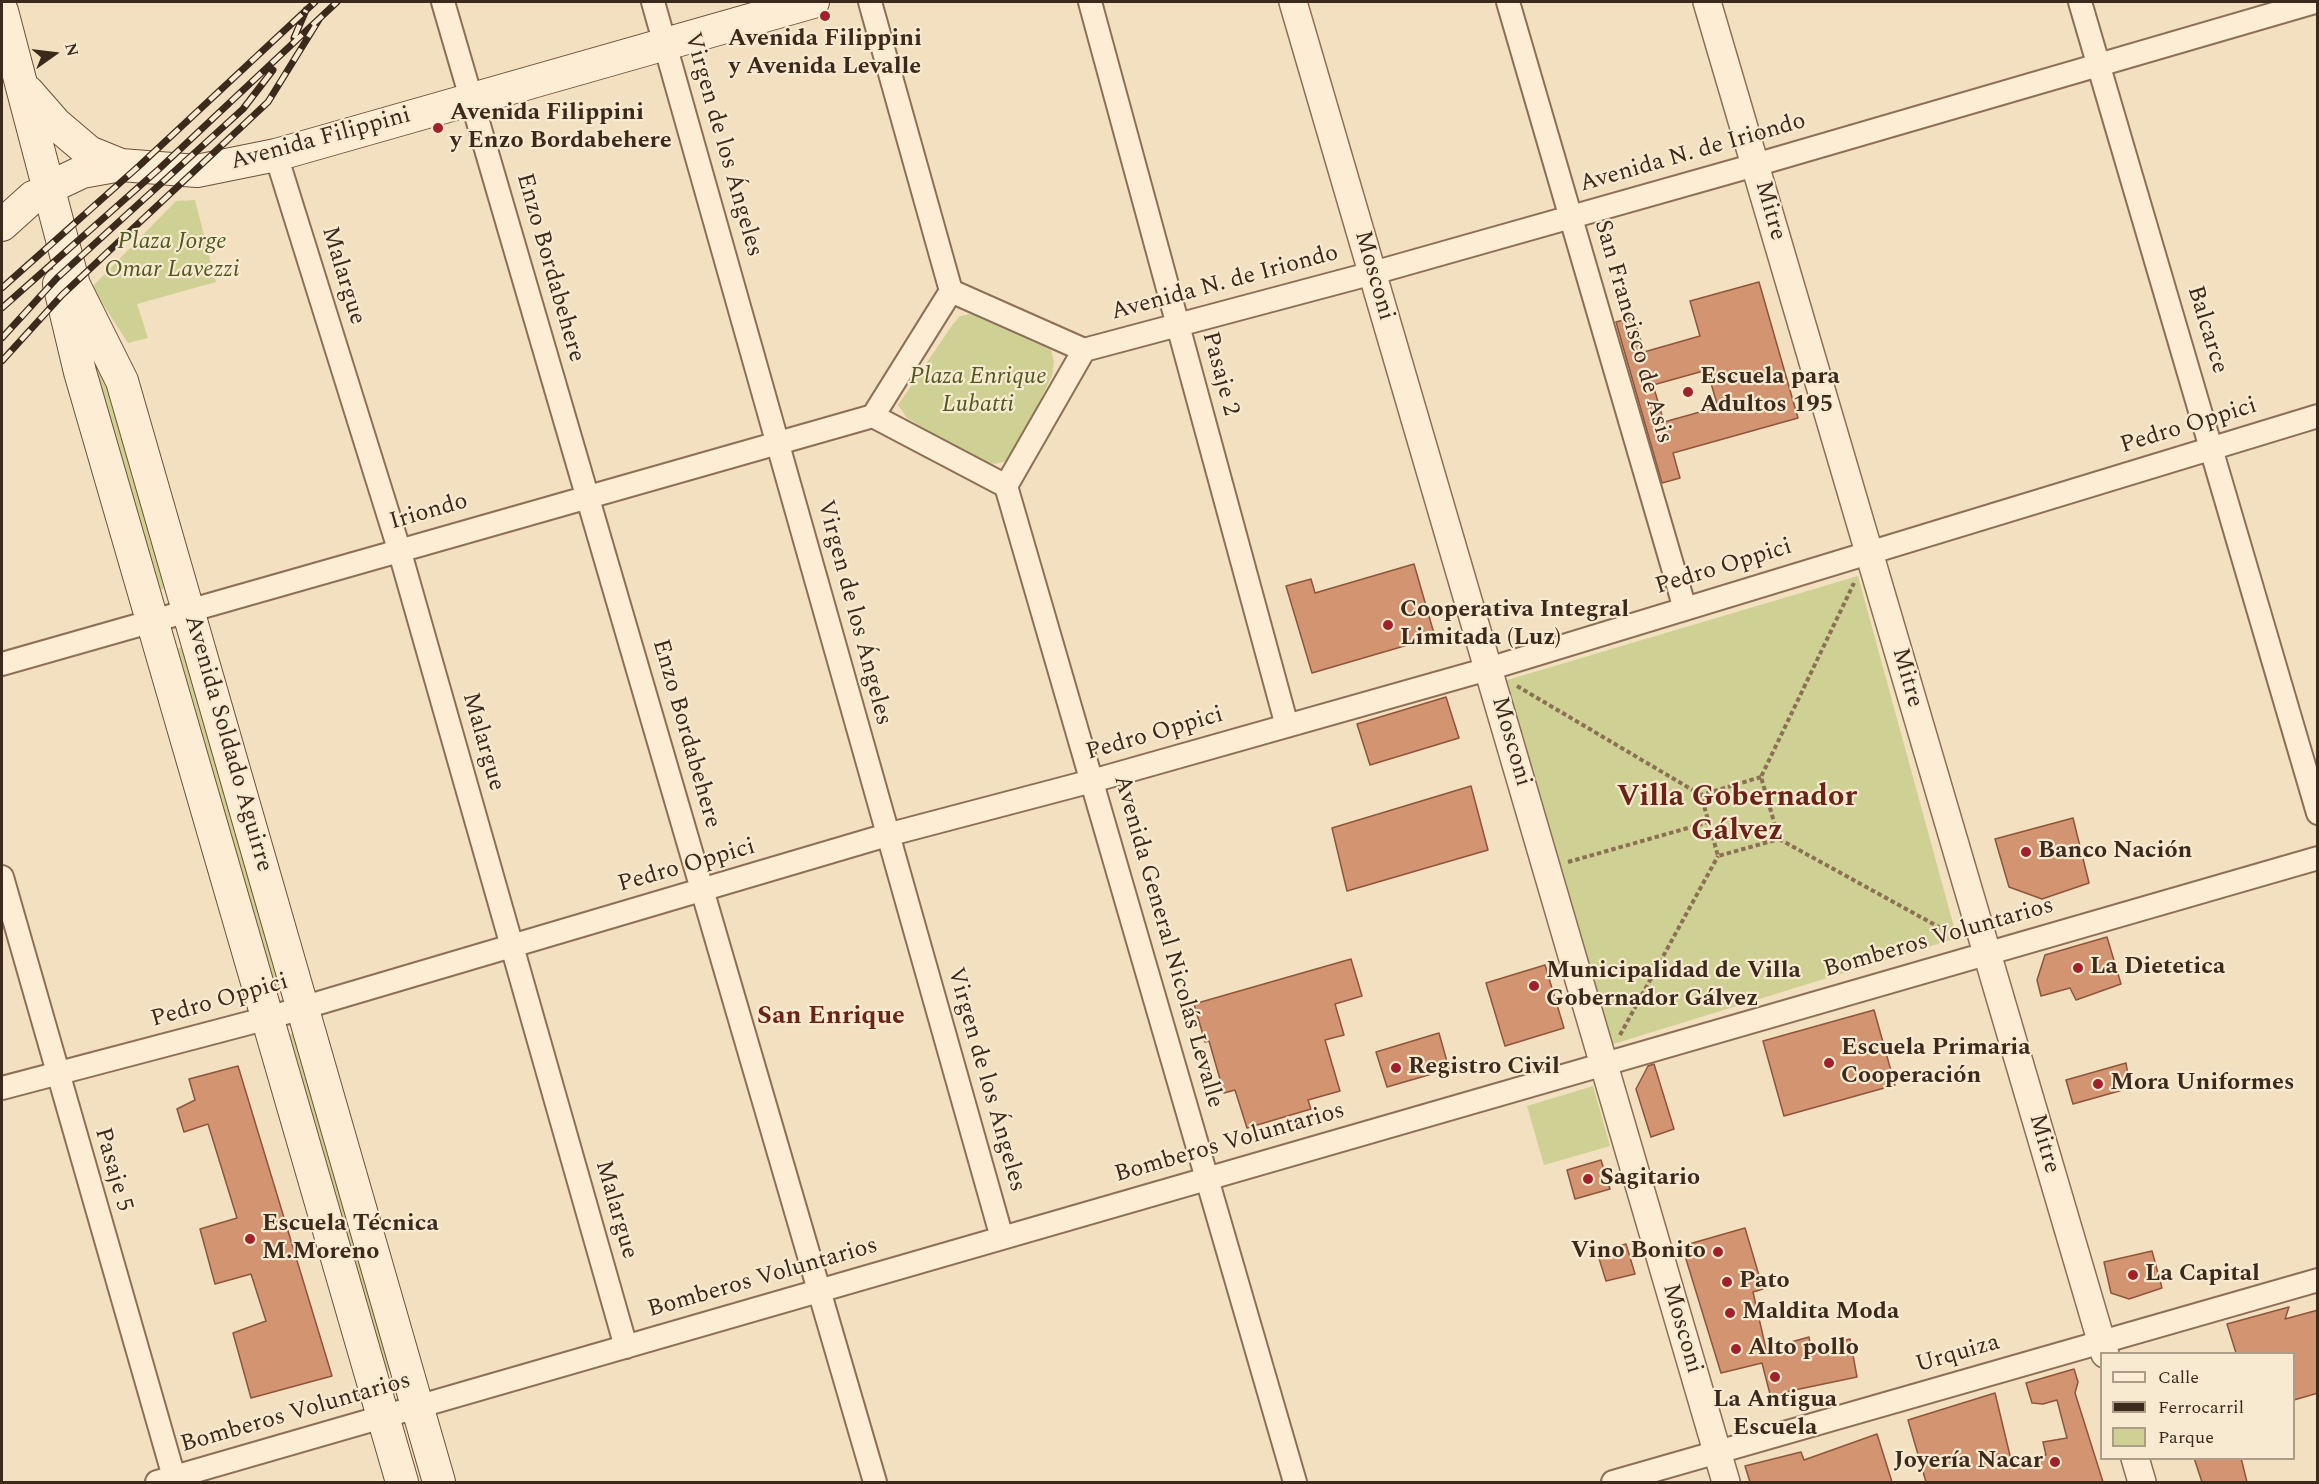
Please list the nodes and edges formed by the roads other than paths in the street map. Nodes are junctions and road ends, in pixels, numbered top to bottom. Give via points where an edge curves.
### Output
1 (443, 2) edge
2 (653, 2) edge
3 (813, 2) edge
4 (870, 2) edge
5 (1090, 2) edge
6 (1293, 2) edge
7 (1508, 2) edge
8 (1707, 2) edge
9 (2080, 2) edge
10 (2314, 2) edge
11 (2, 11) edge
12 (665, 44) junction
13 (2098, 63) junction
14 (13, 88) edge
15 (472, 99) junction
16 (276, 155) junction
17 (121, 165) junction
18 (1755, 165) junction
19 (41, 192) junction
20 (1571, 217) junction
21 (2, 225) edge
22 (1373, 273) junction
23 (951, 291) junction
24 (1178, 325) junction
25 (1084, 350) junction
26 (873, 416) junction
27 (2318, 416) edge
28 (778, 442) junction
29 (2213, 448) junction
30 (1006, 486) junction
31 (587, 496) junction
32 (399, 549) junction
33 (1869, 552) junction
34 (188, 609) junction
35 (1685, 609) junction
36 (152, 619) junction
37 (2, 664) edge
38 (1488, 669) junction
39 (1287, 726) junction
40 (1092, 781) junction
41 (2318, 813) edge
42 (887, 835) junction
43 (2318, 858) edge
44 (2, 877) edge
45 (702, 891) junction
46 (512, 945) junction
47 (1987, 954) junction
48 (303, 1007) junction
49 (267, 1018) junction
50 (1604, 1064) junction
51 (57, 1075) junction
52 (2, 1088) edge
53 (1207, 1179) junction
54 (1002, 1238) junction
55 (2318, 1280) edge
56 (819, 1291) junction
57 (626, 1347) junction
58 (2103, 1348) edge
59 (418, 1407) junction
60 (383, 1417) junction
61 (1718, 1453) junction
62 (2136, 1460) edge
63 (165, 1480) edge
64 (402, 1482) edge
65 (440, 1482) edge
66 (875, 1482) edge
67 (1295, 1482) edge
68 (1613, 1482) edge
69 (1726, 1482) edge
70 (2142, 1482) edge

1 - 15 street, Enzo Bordabehere
2 - 12 street, Virgen de los Ángeles
3 - 12 main road, Avenida Filippini
4 - 23 street
5 - 24 street, Pasaje 2
6 - 22 street, Mosconi
7 - 20 street, San Francisco de Asis
8 - 18 street, Mitre
9 - 13 street, Balcarce
10 - 13 street, Avenida N. de Iriondo
11 - 14 main road, Avenida Soldado Aguirre
12 - 15 main road, Avenida Filippini
12 - 28 street, Virgen de los Ángeles
13 - 18 street, Avenida N. de Iriondo
13 - 29 street, Balcarce
14 - 17 main road, Avenida Filippini via 89,152
14 - 19 main road, Avenida Soldado Aguirre
15 - 16 main road, Avenida Filippini
15 - 31 street, Enzo Bordabehere
16 - 17 main road, Avenida Filippini via 197,171
16 - 32 street, Malargue
17 - 19 main road via 82,172
18 - 20 street, Avenida N. de Iriondo
18 - 33 street, Mitre
19 - 21 main road
19 - 34 main road, Avenida Soldado Aguirre via 74,285 122,381
19 - 36 main road, Avenida Soldado Aguirre
20 - 22 street, Avenida N. de Iriondo
20 - 35 street, San Francisco de Asis
22 - 24 street, Avenida N. de Iriondo
22 - 38 street, Mosconi
23 - 25 street
23 - 26 street
24 - 25 street, Avenida N. de Iriondo
24 - 39 street, Pasaje 2
25 - 30 street
26 - 28 street, Iriondo
26 - 30 street
27 - 29 street, Pedro Oppici
28 - 31 street, Iriondo
28 - 42 street, Virgen de los Ángeles
29 - 33 street, Pedro Oppici
29 - 41 street, Balcarce
30 - 40 street, Avenida General Nicolás Levalle
31 - 32 street, Iriondo
31 - 45 street, Enzo Bordabehere
32 - 34 street, Iriondo
32 - 46 street, Malargue
33 - 35 street, Pedro Oppici
33 - 47 street, Mitre
34 - 36 street, Iriondo
34 - 48 main road, Avenida Soldado Aguirre
35 - 38 street, Pedro Oppici
36 - 37 street, Iriondo
36 - 49 main road, Avenida Soldado Aguirre
38 - 39 street, Pedro Oppici
38 - 50 street, Mosconi
39 - 40 street, Pedro Oppici
40 - 42 street, Pedro Oppici
40 - 53 street, Avenida General Nicolás Levalle
42 - 45 street, Pedro Oppici
42 - 54 street, Virgen de los Ángeles
43 - 47 street, Bomberos Voluntarios
44 - 51 street, Pasaje 5
45 - 46 street, Pedro Oppici
45 - 56 street, Enzo Bordabehere
46 - 48 street, Pedro Oppici
46 - 57 street, Malargue
47 - 50 street, Bomberos Voluntarios
47 - 58 street, Mitre
48 - 49 street, Pedro Oppici
48 - 59 main road, Avenida Soldado Aguirre
49 - 51 street, Pedro Oppici
49 - 60 main road, Avenida Soldado Aguirre
50 - 53 street, Bomberos Voluntarios
50 - 61 street, Mosconi
51 - 52 street, Pedro Oppici
51 - 63 street, Pasaje 5
53 - 54 street, Bomberos Voluntarios
53 - 67 street, Avenida General Nicolás Levalle
54 - 56 street, Bomberos Voluntarios
55 - 58 street, Urquiza
56 - 57 street, Bomberos Voluntarios
56 - 66 street, Enzo Bordabehere
57 - 59 street, Bomberos Voluntarios
58 - 61 street, Urquiza
59 - 60 street, Bomberos Voluntarios
59 - 65 main road, Avenida Soldado Aguirre
60 - 63 street, Bomberos Voluntarios
60 - 64 main road, Avenida Soldado Aguirre
61 - 68 street, Urquiza
61 - 69 street, Mosconi
62 - 70 street

